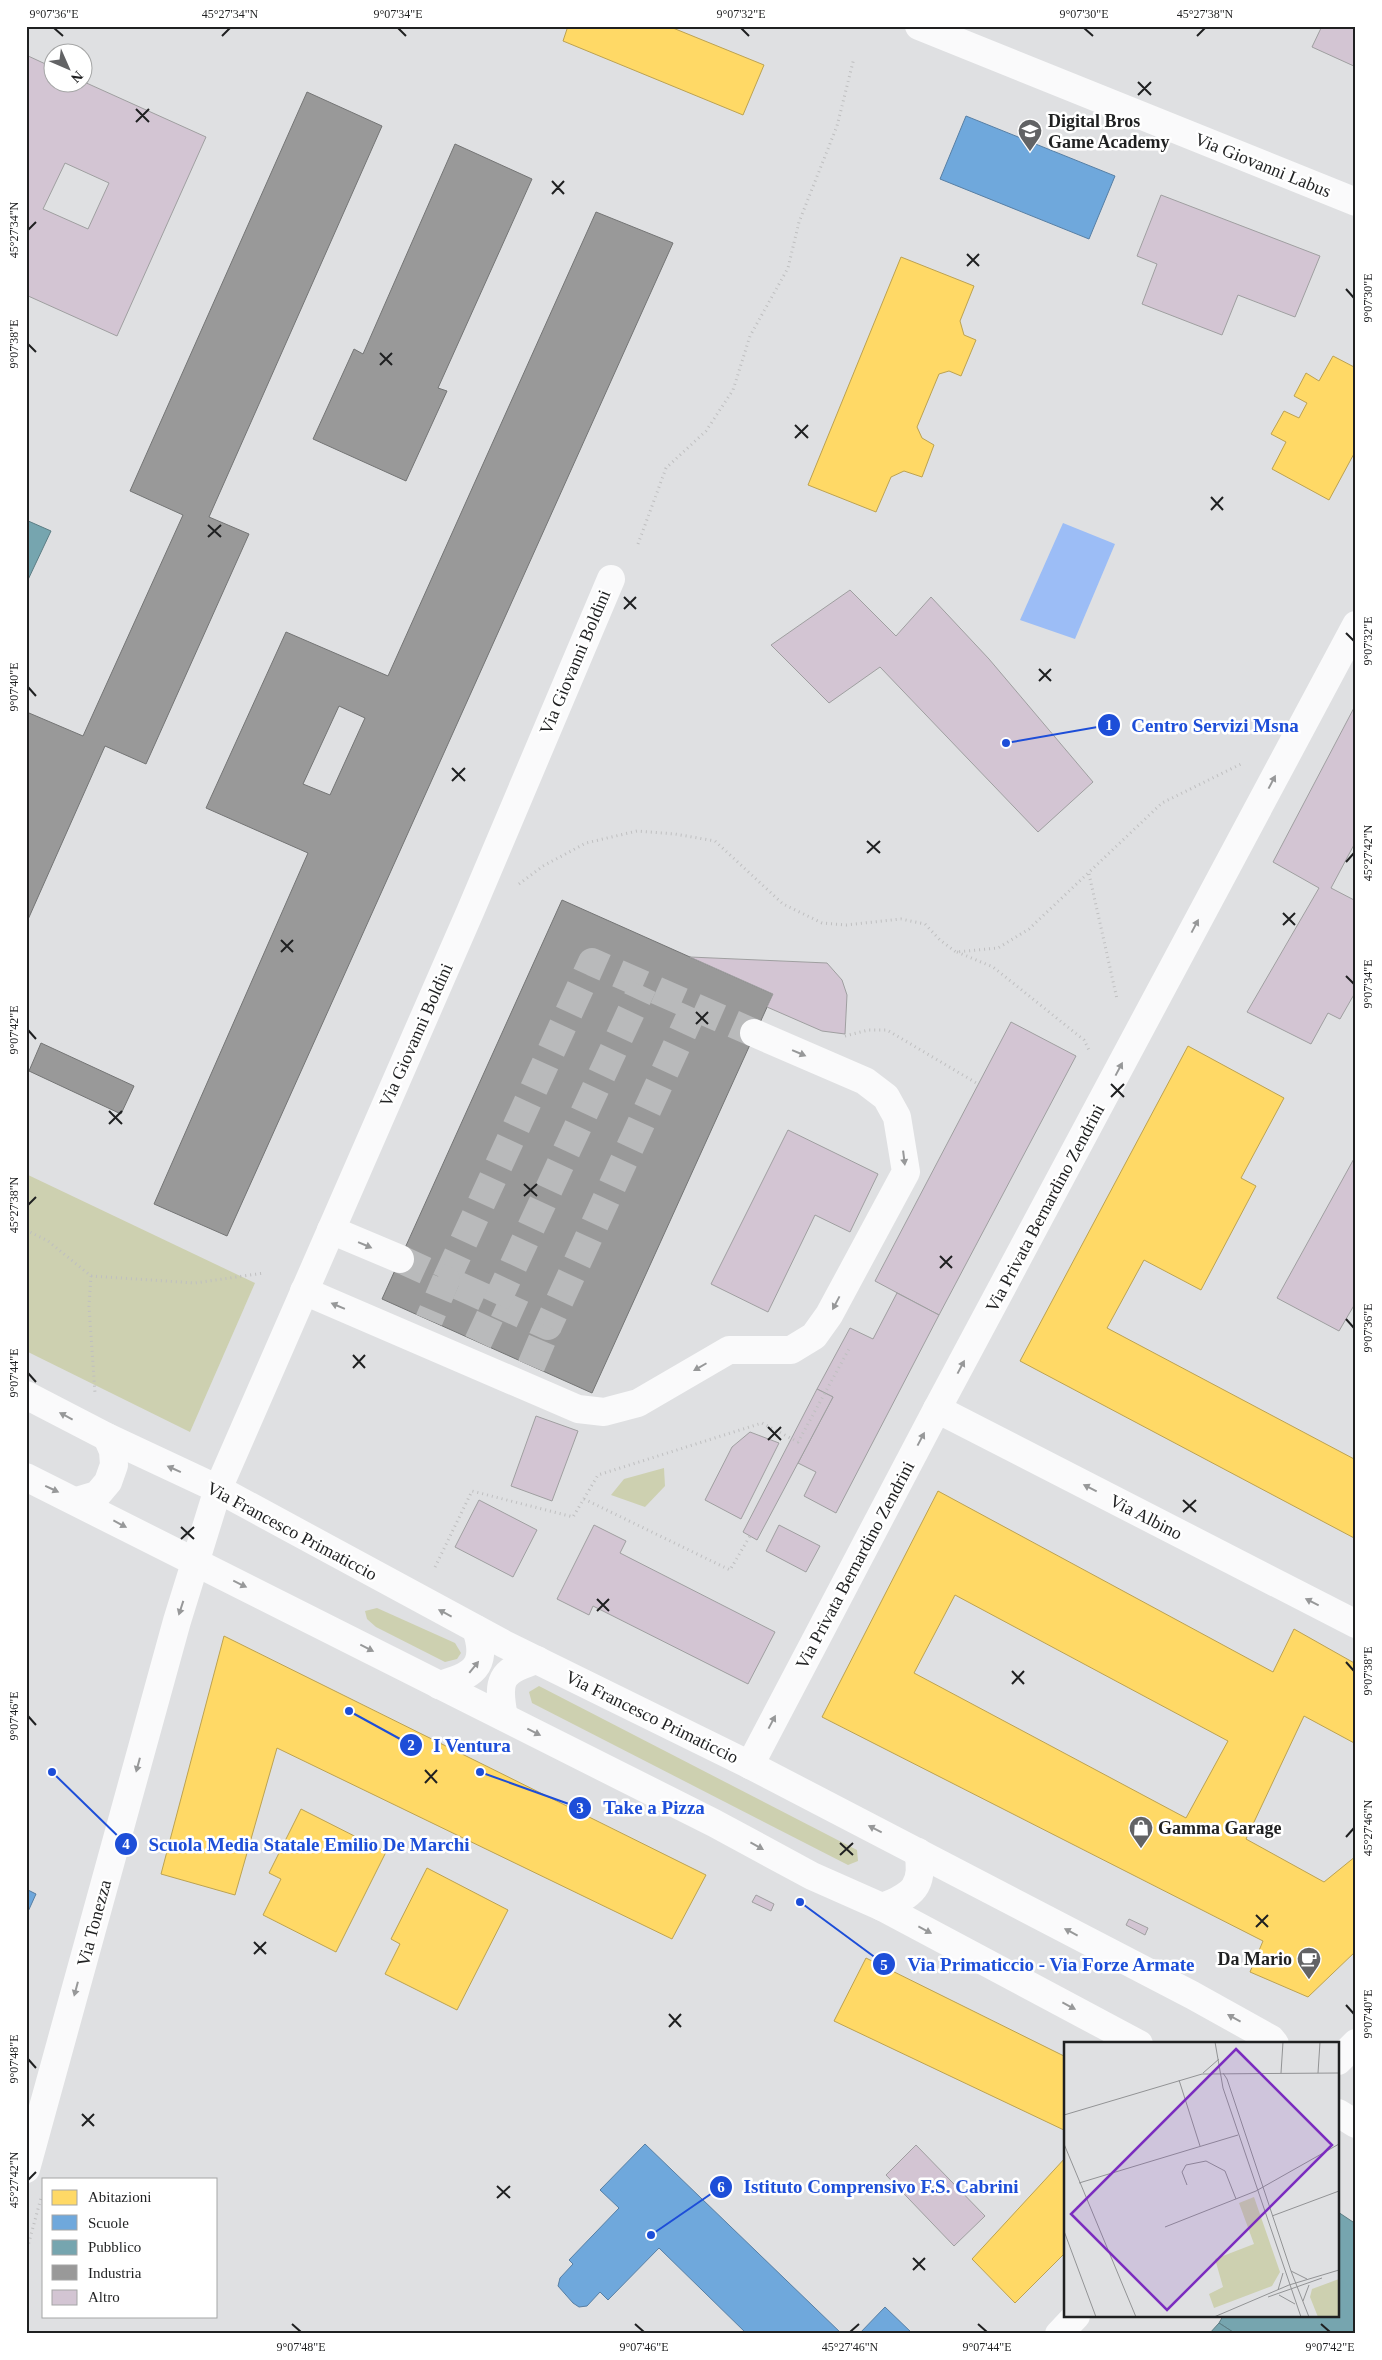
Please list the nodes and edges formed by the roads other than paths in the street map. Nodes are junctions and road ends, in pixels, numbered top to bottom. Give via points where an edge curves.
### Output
1 (919, 26) edge
2 (1356, 202) edge
3 (610, 579) dead end
4 (1356, 625) edge
5 (754, 1033) tunnel mouth
6 (330, 1230) junction
7 (400, 1259) tunnel mouth
8 (304, 1291) junction
9 (26, 1395) edge
10 (937, 1409) junction
11 (107, 1437) junction
12 (26, 1477) edge
13 (218, 1489) junction
14 (77, 1501) junction
15 (196, 1562) junction
16 (1356, 1624) edge
17 (476, 1630) junction
18 (537, 1660) junction
19 (438, 1684) junction
20 (504, 1717) junction
21 (750, 1765) junction
22 (918, 1852) junction
23 (882, 1907) junction
24 (1135, 2042) edge
25 (1274, 2042) edge
26 (1356, 2043) edge
27 (1340, 2059) edge
28 (1340, 2114) edge
29 (1356, 2124) edge
30 (26, 2169) edge
31 (1074, 2318) edge
32 (1058, 2334) edge

1 - 2 street, Via Giovanni Labus
3 - 6 street, Via Giovanni Boldini via 466,921
10 -> 4 street, Via Privata Bernardino Zendrini
5 -> 8 street via 865,1081 886,1097 897,1117 906,1172 829,1315 814,1336 791,1350 729,1350 638,1403 604,1412 578,1410 528,1375 424,1330
6 -> 7 street
6 - 8 street, Via Giovanni Boldini
8 - 13 street, Via Giovanni Boldini
11 -> 9 street, Via Francesco Primaticcio
16 -> 10 street, Via Albino
21 -> 10 street, Via Privata Bernardino Zendrini
13 -> 11 street, Via Francesco Primaticcio
11 - 14 street via 114,1452 114,1466 108,1482 97,1495
12 -> 14 street
13 - 15 street, Via Tonezza
17 -> 13 street, Via Francesco Primaticcio
14 -> 15 street
15 -> 19 street
15 -> 30 street, Via Tonezza
17 - 18 street, Via Francesco Primaticcio
19 -> 17 street via 466,1676 476,1668 481,1658
18 - 20 street via 520,1665 507,1675 500,1686
18 - 21 street, Via Francesco Primaticcio
19 - 20 street
20 -> 23 street via 812,1876
22 -> 21 street, Via Francesco Primaticcio
22 - 23 street via 921,1868 916,1888 904,1899
25 -> 22 street, Via Francesco Primaticcio via 1192,1995
23 -> 24 street
26 - 27 street
28 - 29 street
31 - 32 street

